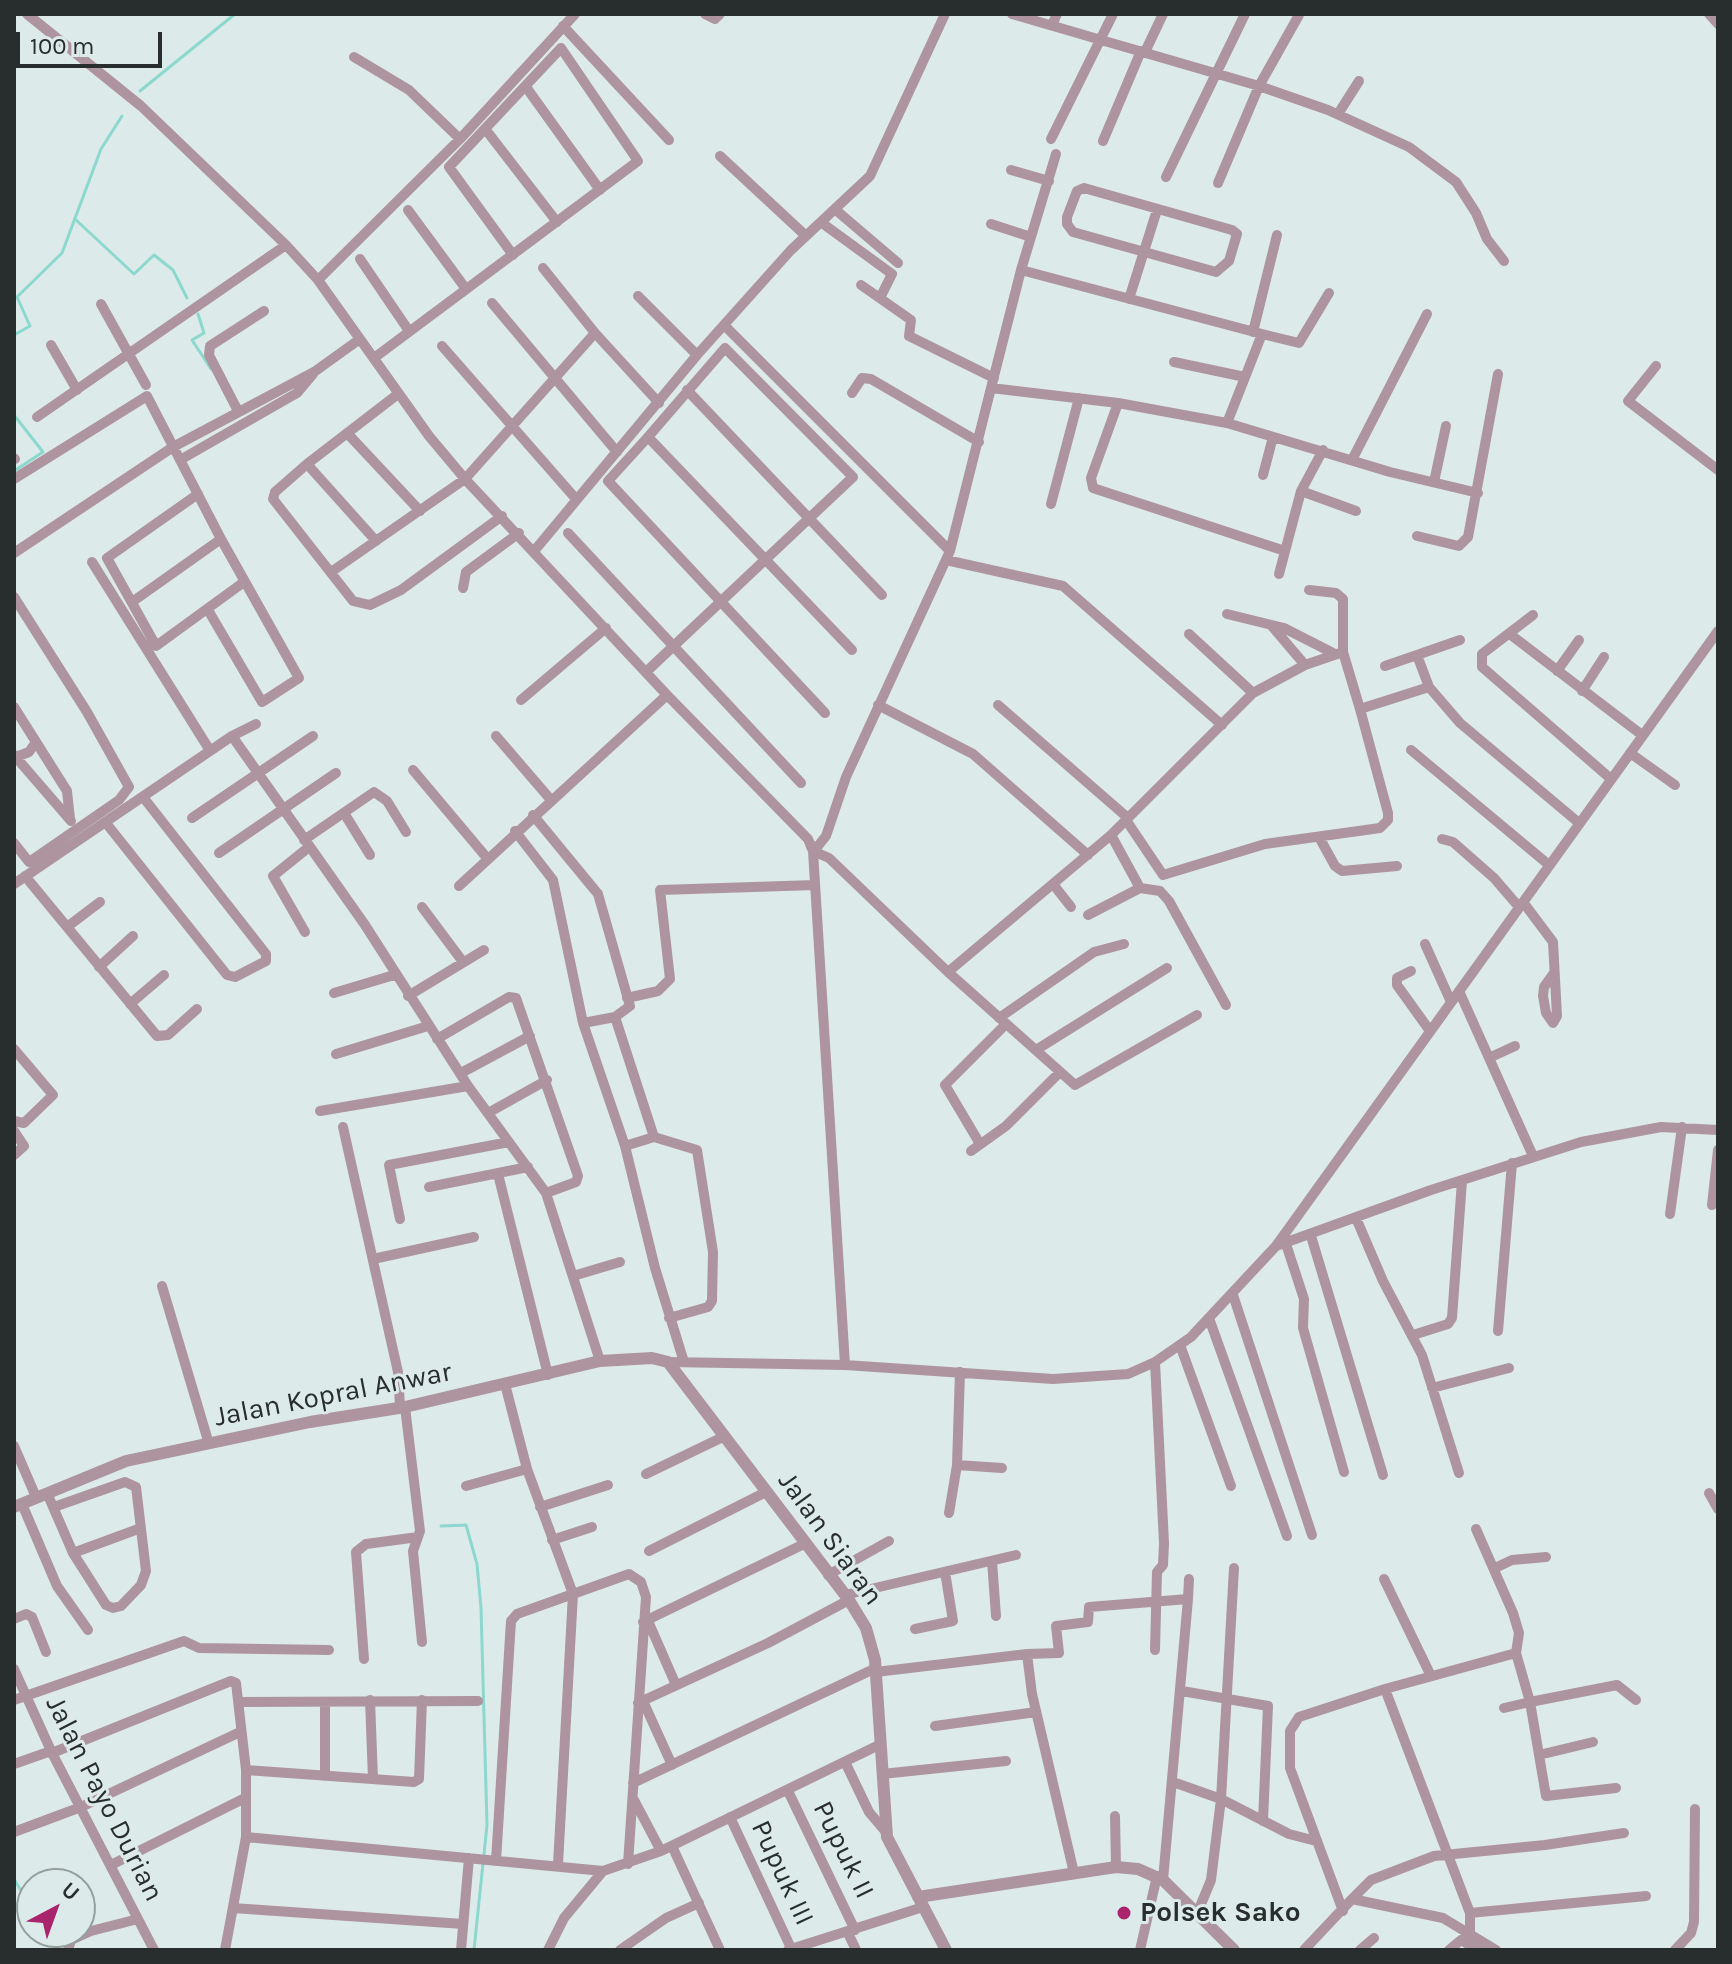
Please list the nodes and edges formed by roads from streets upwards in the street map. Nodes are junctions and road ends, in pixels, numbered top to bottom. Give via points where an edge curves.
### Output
1 (27, 14) edge
2 (575, 14) edge
3 (705, 14) edge
4 (720, 14) edge
5 (945, 14) edge
6 (1012, 14) edge
7 (1057, 14) edge
8 (1113, 14) edge
9 (1163, 14) edge
10 (1245, 14) edge
11 (1709, 14) edge
12 (1299, 15) edge
13 (1718, 24) edge
14 (1052, 25) junction
15 (563, 26) junction
16 (1101, 39) junction
17 (1143, 51) junction
18 (354, 57) dead end
19 (1215, 73) junction
20 (1359, 81) dead end
21 (1259, 86) junction
22 (526, 87) junction
23 (1338, 114) junction
24 (486, 130) junction
25 (460, 139) junction
26 (1051, 139) dead end
27 (669, 140) dead end
28 (1103, 141) dead end
29 (1056, 154) dead end
30 (720, 156) dead end
31 (1011, 170) dead end
32 (1166, 177) dead end
33 (1049, 181) junction
34 (1218, 183) dead end
35 (600, 190) junction
36 (408, 210) dead end
37 (1157, 210) junction
38 (837, 211) junction
39 (557, 222) junction
40 (822, 223) junction
41 (991, 224) dead end
42 (1277, 235) dead end
43 (806, 236) junction
44 (1031, 237) junction
45 (286, 245) junction
46 (1144, 251) junction
47 (513, 255) junction
48 (360, 259) dead end
49 (1504, 261) dead end
50 (898, 263) dead end
51 (543, 268) dead end
52 (1021, 270) junction
53 (318, 280) junction
54 (861, 285) dead end
55 (466, 289) junction
56 (1329, 293) dead end
57 (638, 296) dead end
58 (880, 298) junction
59 (1129, 299) junction
60 (492, 303) dead end
61 (101, 304) dead end
62 (264, 311) dead end
63 (1427, 314) dead end
64 (726, 327) junction
65 (409, 331) junction
66 (595, 333) junction
67 (1257, 333) junction
68 (360, 339) junction
69 (51, 345) dead end
70 (442, 346) dead end
71 (129, 354) junction
72 (697, 355) junction
73 (374, 358) junction
74 (1174, 362) dead end
75 (1656, 366) dead end
76 (314, 372) junction
77 (1498, 374) dead end
78 (1245, 377) junction
79 (554, 381) junction
80 (993, 383) junction
81 (146, 385) dead end
82 (77, 390) junction
83 (687, 390) junction
84 (852, 393) dead end
85 (398, 394) junction
86 (1079, 398) junction
87 (659, 403) junction
88 (1118, 403) junction
89 (240, 409) junction
90 (37, 417) dead end
91 (249, 421) junction
92 (1227, 423) junction
93 (1446, 426) dead end
94 (513, 428) junction
95 (347, 433) junction
96 (648, 437) junction
97 (1273, 437) junction
98 (979, 442) junction
99 (173, 447) junction
100 (1323, 450) junction
101 (617, 452) junction
102 (180, 460) junction
103 (1352, 460) junction
104 (307, 464) junction
105 (1718, 470) edge
106 (1263, 475) dead end
107 (14, 479) edge
108 (465, 479) junction
109 (1434, 482) junction
110 (1301, 491) junction
111 (1478, 493) junction
112 (198, 494) junction
113 (576, 499) junction
114 (1051, 504) dead end
115 (420, 511) junction
116 (1356, 511) dead end
117 (502, 516) junction
118 (810, 518) junction
119 (519, 533) junction
120 (568, 533) dead end
121 (1417, 536) dead end
122 (221, 539) junction
123 (376, 541) junction
124 (535, 550) junction
125 (1285, 551) junction
126 (14, 553) edge
127 (948, 555) junction
128 (767, 559) junction
129 (92, 562) dead end
130 (331, 572) junction
131 (1279, 574) dead end
132 (244, 582) junction
133 (463, 588) dead end
134 (1309, 590) dead end
135 (882, 595) dead end
136 (14, 597) edge
137 (722, 601) junction
138 (132, 602) junction
139 (208, 610) junction
140 (1227, 614) dead end
141 (1533, 615) dead end
142 (1271, 625) junction
143 (606, 628) junction
144 (1718, 631) edge
145 (1189, 634) dead end
146 (1511, 635) junction
147 (1460, 640) dead end
148 (1579, 640) dead end
149 (673, 647) junction
150 (852, 650) dead end
151 (1338, 652) junction
152 (1417, 655) junction
153 (1604, 657) dead end
154 (1305, 665) junction
155 (1385, 666) dead end
156 (1557, 671) junction
157 (646, 672) junction
158 (1429, 687) junction
159 (1582, 691) junction
160 (1253, 693) junction
161 (667, 695) junction
162 (521, 700) dead end
163 (878, 705) junction
164 (998, 705) dead end
165 (14, 707) edge
166 (1360, 709) junction
167 (825, 713) dead end
168 (256, 724) dead end
169 (1222, 725) junction
170 (1642, 735) junction
171 (232, 736) junction
172 (313, 736) dead end
173 (496, 736) dead end
174 (36, 742) junction
175 (209, 749) junction
176 (1411, 750) dead end
177 (1630, 753) junction
178 (15, 756) edge
179 (413, 770) dead end
180 (336, 773) dead end
181 (258, 774) junction
182 (1611, 779) junction
183 (801, 783) dead end
184 (1675, 785) dead end
185 (143, 797) junction
186 (551, 800) junction
187 (283, 810) junction
188 (344, 813) junction
189 (533, 815) junction
190 (192, 818) dead end
191 (1127, 819) junction
192 (106, 823) junction
193 (1579, 823) junction
194 (73, 824) junction
195 (515, 831) junction
196 (406, 832) dead end
197 (1111, 835) junction
198 (1319, 837) junction
199 (1442, 839) dead end
200 (14, 843) edge
201 (307, 844) junction
202 (812, 849) junction
203 (219, 853) dead end
204 (370, 855) dead end
205 (1088, 855) junction
206 (487, 858) junction
207 (1549, 865) junction
208 (1397, 866) dead end
209 (25, 876) junction
210 (14, 884) edge
211 (1053, 884) junction
212 (815, 885) junction
213 (459, 886) dead end
214 (1140, 888) junction
215 (100, 902) dead end
216 (1521, 904) junction
217 (422, 907) dead end
218 (1071, 907) dead end
219 (1088, 915) dead end
220 (67, 927) junction
221 (305, 932) dead end
222 (133, 936) dead end
223 (1124, 944) dead end
224 (1425, 944) dead end
225 (484, 950) dead end
226 (463, 962) junction
227 (99, 967) junction
228 (1167, 968) dead end
229 (1411, 971) dead end
230 (948, 972) junction
231 (1554, 973) dead end
232 (164, 975) dead end
233 (394, 975) junction
234 (1459, 991) junction
235 (334, 993) dead end
236 (408, 996) junction
237 (627, 998) junction
238 (1451, 1002) junction
239 (130, 1004) junction
240 (1226, 1005) dead end
241 (197, 1009) dead end
242 (1197, 1015) dead end
243 (615, 1017) junction
244 (1002, 1021) junction
245 (583, 1023) junction
246 (428, 1026) junction
247 (1430, 1031) junction
248 (530, 1036) junction
249 (437, 1039) junction
250 (1515, 1046) dead end
251 (14, 1049) edge
252 (1036, 1050) junction
253 (336, 1054) dead end
254 (1491, 1057) junction
255 (1060, 1072) junction
256 (461, 1073) junction
257 (547, 1080) junction
258 (468, 1086) junction
259 (320, 1111) dead end
260 (488, 1113) junction
261 (14, 1121) edge
262 (343, 1127) dead end
263 (1682, 1127) junction
264 (1718, 1130) edge
265 (14, 1131) edge
266 (654, 1137) junction
267 (509, 1142) junction
268 (625, 1146) junction
269 (1718, 1150) edge
270 (14, 1155) edge
271 (1533, 1156) junction
272 (1512, 1163) junction
273 (528, 1167) junction
274 (498, 1174) junction
275 (1462, 1181) junction
276 (429, 1187) dead end
277 (546, 1193) junction
278 (1712, 1205) dead end
279 (1670, 1214) dead end
280 (1356, 1218) junction
281 (400, 1219) dead end
282 (1311, 1236) junction
283 (474, 1237) dead end
284 (1281, 1245) junction
285 (373, 1259) junction
286 (620, 1262) dead end
287 (573, 1276) junction
288 (162, 1286) dead end
289 (1233, 1295) junction
290 (669, 1318) junction
291 (1210, 1321) junction
292 (1498, 1331) dead end
293 (1413, 1335) junction
294 (1180, 1345) junction
295 (600, 1361) junction
296 (668, 1362) junction
297 (684, 1362) junction
298 (1155, 1362) junction
299 (845, 1365) junction
300 (1509, 1368) dead end
301 (960, 1372) junction
302 (548, 1375) junction
303 (505, 1384) junction
304 (1432, 1388) junction
305 (403, 1407) junction
306 (725, 1436) junction
307 (209, 1444) junction
308 (14, 1446) edge
309 (957, 1465) junction
310 (1002, 1468) dead end
311 (527, 1469) junction
312 (1344, 1472) dead end
313 (1459, 1473) dead end
314 (646, 1474) dead end
315 (1383, 1475) dead end
316 (608, 1485) dead end
317 (466, 1486) dead end
318 (1231, 1486) dead end
319 (766, 1492) junction
320 (1709, 1493) dead end
321 (42, 1495) junction
322 (18, 1505) edge
323 (54, 1507) junction
324 (540, 1507) junction
325 (1718, 1509) edge
326 (949, 1513) dead end
327 (592, 1527) dead end
328 (141, 1528) junction
329 (1476, 1529) dead end
330 (1312, 1535) dead end
331 (1287, 1536) dead end
332 (418, 1537) junction
333 (552, 1540) junction
334 (889, 1541) dead end
335 (804, 1544) junction
336 (649, 1551) dead end
337 (73, 1553) junction
338 (1016, 1555) dead end
339 (1546, 1557) dead end
340 (992, 1561) junction
341 (1234, 1568) dead end
342 (1495, 1568) junction
343 (945, 1572) junction
344 (828, 1575) junction
345 (1189, 1579) dead end
346 (1384, 1579) dead end
347 (573, 1594) junction
348 (847, 1598) junction
349 (1188, 1599) junction
350 (1156, 1600) junction
351 (996, 1616) dead end
352 (14, 1619) edge
353 (646, 1622) junction
354 (915, 1629) dead end
355 (88, 1630) dead end
356 (422, 1642) dead end
357 (329, 1650) dead end
358 (1155, 1650) dead end
359 (46, 1652) dead end
360 (1516, 1653) junction
361 (1027, 1654) junction
362 (364, 1659) dead end
363 (14, 1669) edge
364 (876, 1670) junction
365 (1431, 1676) junction
366 (676, 1685) junction
367 (1385, 1689) junction
368 (1182, 1691) junction
369 (19, 1698) edge
370 (370, 1700) junction
371 (422, 1700) junction
372 (1636, 1700) dead end
373 (478, 1701) dead end
374 (1227, 1701) junction
375 (239, 1702) junction
376 (325, 1702) junction
377 (640, 1702) junction
378 (1530, 1702) junction
379 (1504, 1708) dead end
380 (1036, 1712) junction
381 (935, 1726) dead end
382 (240, 1732) junction
383 (1593, 1742) dead end
384 (881, 1744) junction
385 (52, 1752) junction
386 (1539, 1755) junction
387 (1006, 1761) dead end
388 (14, 1764) edge
389 (846, 1764) junction
390 (672, 1765) junction
391 (246, 1770) junction
392 (882, 1774) junction
393 (325, 1776) junction
394 (373, 1779) junction
395 (1173, 1782) junction
396 (633, 1783) junction
397 (1616, 1788) dead end
398 (788, 1791) junction
399 (632, 1797) junction
400 (245, 1798) junction
401 (1221, 1799) junction
402 (81, 1807) junction
403 (1695, 1809) dead end
404 (1115, 1816) dead end
405 (730, 1817) junction
406 (1263, 1821) junction
407 (14, 1832) edge
408 (886, 1832) junction
409 (1624, 1833) dead end
410 (246, 1837) junction
411 (1316, 1841) junction
412 (672, 1846) junction
413 (661, 1851) junction
414 (1449, 1854) junction
415 (472, 1858) junction
416 (494, 1862) junction
417 (558, 1864) junction
418 (628, 1864) junction
419 (111, 1865) junction
420 (1116, 1867) junction
421 (603, 1871) junction
422 (1074, 1873) junction
423 (1160, 1878) junction
424 (1646, 1896) dead end
425 (1352, 1899) junction
426 (921, 1902) junction
427 (699, 1903) junction
428 (233, 1908) junction
429 (1343, 1911) junction
430 (1470, 1913) junction
431 (1197, 1914) junction
432 (138, 1919) junction
433 (463, 1924) junction
434 (852, 1932) junction
435 (1470, 1934) junction
436 (1374, 1938) dead end
437 (789, 1949) edge
438 (68, 1950) edge
439 (154, 1950) edge
440 (225, 1950) edge
441 (461, 1950) edge
442 (548, 1950) edge
443 (620, 1950) edge
444 (720, 1950) edge
445 (856, 1950) edge
446 (946, 1950) edge
447 (1140, 1950) edge
448 (1234, 1950) edge
449 (1304, 1950) edge
450 (1360, 1950) edge
451 (1449, 1950) edge
452 (1478, 1950) edge
453 (1496, 1950) edge
454 (1675, 1950) edge

1 - 45 street via 141,106
2 - 15 street
3 - 4 street via 715,19
5 - 38 street via 875,169
6 - 14 street
7 - 14 street
8 - 16 street
9 - 17 street
10 - 19 street
11 - 13 street
12 - 21 street
14 - 16 street
15 - 25 street
15 - 27 street
16 - 17 street
16 - 26 street
17 - 19 street
17 - 28 street
18 - 25 street via 409,90
19 - 21 street
19 - 32 street
20 - 23 street
21 - 23 street
21 - 34 street
22 - 24 street
22 - 35 street
22 - 35 street via 562,48 639,159
23 - 49 street via 1409,147 1448,174
24 - 39 street
24 - 47 street via 450,168
25 - 53 street
29 - 33 street
30 - 43 street
31 - 33 street
33 - 44 street
35 - 39 street
36 - 55 street
37 - 46 street
37 - 46 street via 1084,188 1077,191 1067,217 1073,232
37 - 46 street via 1232,230 1237,234 1229,261 1216,272
38 - 40 street
38 - 50 street
39 - 47 street
40 - 43 street
40 - 58 street via 892,274
41 - 44 street
42 - 67 street
43 - 64 street
44 - 52 street
45 - 53 street
45 - 71 street
46 - 59 street
47 - 55 street
48 - 65 street
51 - 66 street
52 - 59 street
52 - 80 street
53 - 68 street
54 - 58 street
55 - 65 street
56 - 67 street via 1299,343
57 - 72 street
58 - 80 street via 911,320 909,336
59 - 67 street
60 - 79 street
61 - 71 street
62 - 89 street via 210,346 209,355
63 - 103 street
64 - 72 street
64 - 127 street
65 - 73 street
66 - 79 street
66 - 87 street
67 - 78 street
68 - 73 street
68 - 76 street
69 - 82 street
70 - 94 street
71 - 81 street
71 - 82 street
72 - 87 street
73 - 85 street
74 - 78 street
75 - 105 street via 1630,404
76 - 89 street
76 - 91 street via 297,393
77 - 111 street
78 - 92 street
79 - 94 street
79 - 101 street
80 - 86 street
80 - 98 street
82 - 90 street
83 - 96 street
83 - 118 street
83 - 118 street via 725,348 851,473 851,481
84 - 98 street via 862,378 871,379
85 - 95 street
85 - 108 street
86 - 88 street
86 - 114 street
87 - 101 street
88 - 92 street
88 - 125 street via 1091,478 1093,488
89 - 91 street
89 - 99 street
91 - 102 street
92 - 97 street
93 - 109 street
94 - 108 street
94 - 113 street
95 - 104 street
95 - 115 street
96 - 128 street
96 - 137 street via 607,482
97 - 100 street
97 - 106 street
98 - 127 street
99 - 102 street
99 - 107 street via 145,396
99 - 126 street
100 - 103 street
100 - 110 street
101 - 113 street
102 - 112 street
103 - 109 street
104 - 123 street
104 - 130 street via 275,492 273,503
108 - 115 street
108 - 117 street
109 - 111 street
110 - 116 street
110 - 125 street
111 - 121 street via 1463,544
112 - 122 street
112 - 138 street via 107,555
113 - 124 street
115 - 123 street
117 - 119 street
117 - 130 street via 401,590 370,605 353,601
118 - 128 street
118 - 135 street
119 - 124 street
119 - 133 street via 466,572
120 - 149 street
122 - 132 street
122 - 138 street
123 - 130 street
124 - 143 street
125 - 131 street
127 - 163 street
127 - 169 street via 1063,586
128 - 137 street
128 - 150 street
129 - 175 street
132 - 139 street
132 - 139 street via 299,672 296,682 262,702
134 - 151 street via 1343,599
136 - 194 street via 129,787 125,795
137 - 149 street
137 - 167 street
138 - 139 street via 156,646
140 - 142 street
141 - 146 street
142 - 151 street
142 - 154 street
143 - 157 street
143 - 162 street
144 - 170 street
145 - 160 street
146 - 156 street
146 - 182 street via 1482,654 1482,667
147 - 152 street
148 - 156 street
149 - 157 street
149 - 183 street
151 - 154 street
151 - 166 street
152 - 155 street
152 - 158 street
153 - 159 street
154 - 160 street
156 - 159 street
157 - 161 street
158 - 166 street
158 - 193 street via 1460,723
159 - 170 street
160 - 169 street
161 - 186 street
161 - 202 street via 804,832
163 - 202 street via 826,836
163 - 205 street via 973,754
164 - 191 street
165 - 174 street
166 - 198 street via 1388,820 1380,828
168 - 171 street
169 - 191 street
170 - 177 street
171 - 175 street
171 - 181 street
172 - 181 street
173 - 186 street
174 - 178 street via 29,752
174 - 194 street via 67,791
175 - 185 street
176 - 207 street
177 - 182 street
177 - 184 street
178 - 194 street
179 - 206 street
180 - 187 street
181 - 187 street
181 - 190 street
182 - 193 street
185 - 192 street
185 - 192 street via 266,954 266,961 235,977 227,975
186 - 189 street
187 - 201 street
187 - 203 street
188 - 196 street via 377,792
188 - 201 street
188 - 204 street
189 - 195 street
189 - 237 street via 598,894
191 - 197 street
191 - 198 street via 1163,875 1265,844
192 - 209 street
193 - 207 street
194 - 200 street via 29,862
195 - 206 street
195 - 245 street via 553,880
197 - 205 street
197 - 214 street
198 - 208 street via 1342,871
199 - 216 street via 1453,842
201 - 221 street via 273,876
201 - 233 street
202 - 212 street
202 - 230 street via 829,858
205 - 211 street
206 - 213 street
207 - 216 street
209 - 210 street
209 - 220 street
211 - 218 street
211 - 230 street
212 - 237 street via 660,890 670,979 658,991
212 - 299 street
214 - 219 street
214 - 240 street via 1160,891 1169,901
215 - 220 street
216 - 231 street via 1553,942
216 - 234 street
217 - 226 street
220 - 227 street
222 - 227 street
223 - 244 street via 1094,952
224 - 238 street
225 - 226 street
226 - 236 street
227 - 239 street
228 - 252 street
229 - 247 street via 1397,978 1397,985
230 - 244 street
232 - 239 street
233 - 235 street
233 - 236 street
234 - 238 street
234 - 254 street
236 - 246 street
237 - 243 street via 628,1010
238 - 247 street
239 - 241 street via 161,1037
242 - 255 street via 1079,1086
243 - 245 street
243 - 266 street
244 - 252 street
244 - 255 street via 945,1085 976,1148
245 - 268 street
246 - 249 street
246 - 253 street
247 - 284 street
248 - 249 street via 512,996
248 - 256 street
248 - 257 street
249 - 256 street
250 - 254 street
251 - 261 street via 53,1095 24,1123
252 - 255 street
254 - 271 street
256 - 258 street
257 - 260 street
257 - 277 street via 578,1180
258 - 259 street
258 - 260 street
260 - 267 street
262 - 285 street
263 - 264 street
263 - 271 street via 1619,1132
263 - 279 street
265 - 270 street via 24,1146
266 - 268 street
266 - 290 street via 697,1150 713,1252 711,1305
267 - 273 street
267 - 281 street via 389,1165
268 - 290 street
269 - 278 street
271 - 272 street
272 - 275 street
272 - 292 street
273 - 274 street
273 - 277 street
274 - 276 street
274 - 302 street
275 - 280 street
275 - 293 street via 1452,1318
277 - 287 street
280 - 282 street
280 - 293 street
282 - 284 street
282 - 315 street
283 - 285 street
284 - 289 street
284 - 312 street via 1304,1299 1303,1328
285 - 305 street
286 - 287 street
287 - 295 street
288 - 307 street
289 - 291 street
289 - 330 street
290 - 297 street
291 - 294 street
291 - 331 street
293 - 304 street
294 - 298 street
294 - 318 street
295 - 296 street, Jalan Kopral Anwar
295 - 302 street, Jalan Kopral Anwar
296 - 297 street
296 - 306 street, Jalan Siaran
297 - 299 street
298 - 301 street via 1128,1374 1053,1379
298 - 350 street via 1164,1543
299 - 301 street
300 - 304 street
301 - 309 street
302 - 303 street, Jalan Kopral Anwar
303 - 305 street, Jalan Kopral Anwar
303 - 311 street
304 - 313 street
305 - 307 street, Jalan Kopral Anwar
305 - 332 street
306 - 314 street
306 - 319 street, Jalan Siaran
307 - 321 street, Jalan Kopral Anwar via 126,1461
308 - 321 street
309 - 310 street
309 - 326 street
311 - 317 street
311 - 324 street
316 - 324 street
319 - 335 street, Jalan Siaran
319 - 336 street
320 - 325 street
321 - 322 street, Jalan Kopral Anwar
321 - 323 street
322 - 355 street via 57,1586
323 - 328 street via 129,1483 136,1487
323 - 337 street
324 - 333 street
327 - 333 street
328 - 337 street
328 - 337 street via 144,1577 121,1606 106,1605
329 - 342 street
332 - 356 street via 413,1551
332 - 362 street via 366,1544 356,1552
333 - 347 street
334 - 344 street
335 - 344 street, Jalan Siaran
335 - 353 street
338 - 340 street
339 - 342 street via 1512,1560
340 - 343 street
340 - 351 street
341 - 374 street
342 - 360 street via 1519,1633
343 - 348 street
343 - 354 street via 953,1621
344 - 348 street, Jalan Siaran
345 - 349 street
346 - 365 street
347 - 353 street via 634,1575 644,1587
347 - 416 street via 517,1614 511,1621
347 - 417 street
348 - 364 street, Jalan Siaran via 868,1632
348 - 366 street
349 - 350 street
349 - 368 street
350 - 358 street
350 - 361 street via 1089,1608 1088,1622 1056,1626 1058,1654
352 - 359 street via 32,1617
353 - 366 street
353 - 377 street
357 - 369 street via 199,1648 184,1641
360 - 365 street
360 - 378 street
361 - 364 street
361 - 380 street
363 - 369 street, Jalan Payo Durian
364 - 384 street, Jalan Siaran
364 - 390 street
365 - 367 street
366 - 377 street
367 - 411 street via 1299,1717 1292,1725 1290,1768
367 - 414 street
368 - 374 street
368 - 395 street
369 - 385 street, Jalan Payo Durian
370 - 371 street
370 - 376 street
370 - 394 street
371 - 373 street
371 - 394 street via 419,1779
372 - 378 street via 1617,1685
374 - 401 street
374 - 406 street via 1268,1706
375 - 376 street
375 - 382 street
375 - 385 street via 231,1681
376 - 393 street
377 - 390 street
377 - 396 street
378 - 379 street
378 - 386 street
380 - 381 street
380 - 422 street
382 - 391 street
382 - 402 street
383 - 386 street
384 - 389 street
384 - 392 street, Jalan Siaran
385 - 388 street
385 - 402 street, Jalan Payo Durian
386 - 397 street via 1549,1798
387 - 392 street
389 - 398 street
389 - 408 street via 869,1812
390 - 396 street
391 - 393 street
391 - 400 street
392 - 408 street, Jalan Siaran
393 - 394 street
395 - 401 street
395 - 423 street
396 - 399 street
398 - 405 street
398 - 434 street, Pupuk II
399 - 413 street
399 - 418 street
400 - 410 street
400 - 419 street
401 - 406 street
401 - 431 street via 1211,1880
402 - 407 street
402 - 419 street, Jalan Payo Durian
403 - 454 street via 1694,1922
404 - 420 street
405 - 412 street
405 - 437 street, Pupuk III
406 - 411 street
408 - 426 street, Jalan Siaran
409 - 414 street
410 - 415 street
410 - 428 street
411 - 429 street
412 - 413 street
412 - 427 street
413 - 418 street
414 - 425 street via 1371,1880
414 - 430 street
415 - 416 street
415 - 433 street
416 - 417 street
417 - 421 street
418 - 421 street
419 - 432 street, Jalan Payo Durian
420 - 422 street
420 - 423 street
421 - 442 street via 564,1918
422 - 426 street
423 - 431 street
423 - 447 street
424 - 430 street
425 - 429 street
425 - 435 street via 1443,1918
426 - 434 street
426 - 446 street, Jalan Siaran
427 - 443 street
427 - 444 street
428 - 433 street
428 - 440 street
429 - 449 street
430 - 435 street
431 - 448 street
432 - 438 street via 91,1931 71,1940
432 - 439 street, Jalan Payo Durian
433 - 441 street
434 - 437 street
434 - 445 street, Pupuk II
435 - 453 street
436 - 450 street
451 - 452 street via 1461,1940

